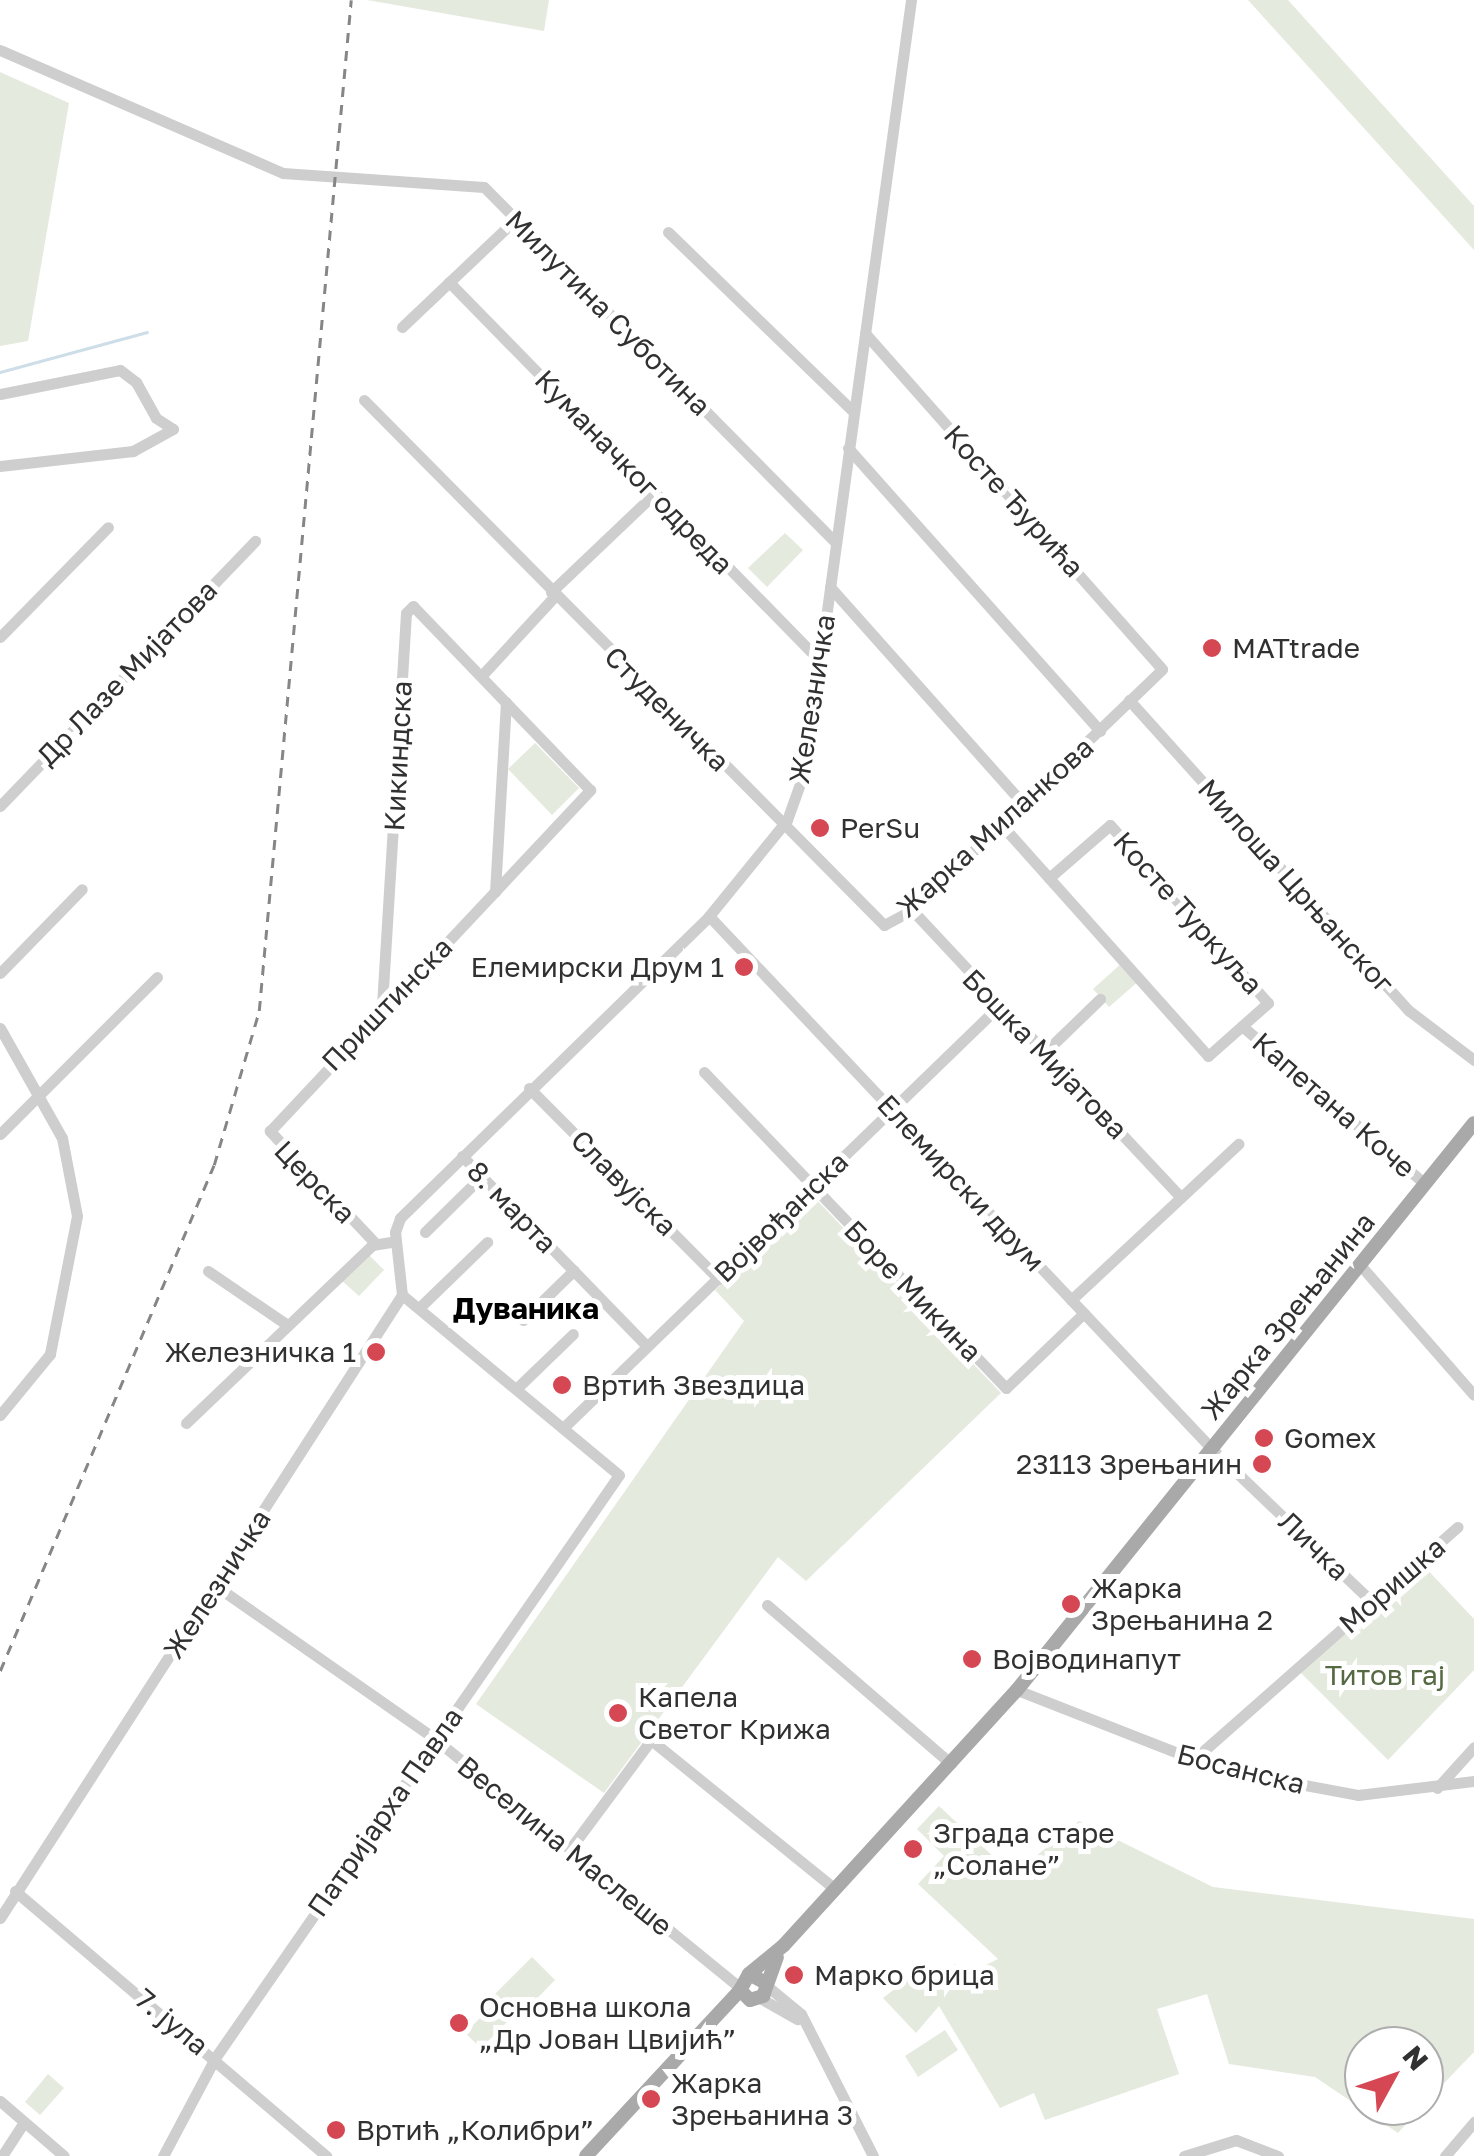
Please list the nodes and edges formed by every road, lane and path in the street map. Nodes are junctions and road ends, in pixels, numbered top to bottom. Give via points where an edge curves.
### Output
1 (911, 0) edge
2 (0, 50) edge
3 (516, 219) junction
4 (668, 232) dead end
5 (449, 282) junction
6 (402, 327) dead end
7 (865, 333) junction
8 (0, 394) edge
9 (364, 400) dead end
10 (853, 410) junction
11 (848, 448) junction
12 (0, 466) edge
13 (655, 493) junction
14 (108, 526) dead end
15 (255, 541) dead end
16 (836, 543) junction
17 (830, 586) junction
18 (552, 594) junction
19 (0, 637) edge
20 (820, 661) junction
21 (1162, 668) joint
22 (484, 673) junction
23 (1129, 700) junction
24 (506, 702) junction
25 (1100, 731) junction
26 (1021, 801) junction
27 (0, 806) edge
28 (998, 821) junction
29 (784, 826) junction
30 (1049, 878) junction
31 (82, 889) dead end
32 (495, 892) junction
33 (912, 910) junction
34 (708, 916) junction
35 (0, 973) edge
36 (158, 977) dead end
37 (1100, 1000) dead end
38 (999, 1006) junction
39 (382, 1008) junction
40 (1242, 1026) junction
41 (0, 1028) edge
42 (1044, 1053) junction
43 (1474, 1060) edge
44 (704, 1072) dead end
45 (529, 1088) junction
46 (41, 1092) junction
47 (892, 1110) junction
48 (280, 1117) joint
49 (1474, 1124) edge
50 (0, 1134) edge
51 (1238, 1144) dead end
52 (462, 1156) junction
53 (482, 1176) junction
54 (1425, 1184) junction
55 (814, 1187) junction
56 (1181, 1197) junction
57 (425, 1232) dead end
58 (396, 1241) junction
59 (487, 1242) dead end
60 (375, 1243) junction
61 (1361, 1266) junction
62 (574, 1270) junction
63 (208, 1271) dead end
64 (719, 1278) junction
65 (402, 1295) junction
66 (1072, 1300) junction
67 (419, 1308) junction
68 (1084, 1313) junction
69 (522, 1320) dead end
70 (286, 1324) junction
71 (573, 1334) dead end
72 (646, 1345) junction
73 (516, 1389) junction
74 (1474, 1394) edge
75 (0, 1415) edge
76 (186, 1423) dead end
77 (562, 1428) junction
78 (1212, 1450) junction
79 (1457, 1527) dead end
80 (216, 1586) junction
81 (1372, 1602) junction
82 (767, 1605) dead end
83 (1018, 1690) junction
84 (435, 1739) junction
85 (1474, 1748) edge
86 (1192, 1761) junction
87 (951, 1764) junction
88 (1474, 1782) edge
89 (1437, 1788) junction
90 (570, 1849) junction
91 (836, 1889) junction
92 (15, 1890) junction
93 (0, 1918) edge
94 (784, 1945) junction
95 (743, 1982) junction
96 (762, 1992) junction
97 (718, 2018) junction
98 (215, 2058) junction
99 (0, 2101) edge
100 (24, 2122) junction
101 (1474, 2122) edge
102 (2, 2156) edge
103 (64, 2156) edge
104 (163, 2156) edge
105 (326, 2156) edge
106 (586, 2156) edge
107 (874, 2156) edge
108 (1184, 2156) edge
109 (1278, 2156) edge
110 (1445, 2156) edge

1 - 7 street, Железничка
2 - 3 street, Милутина Суботина via 283,173 475,184
3 - 5 street
3 - 16 street, Милутина Суботина
4 - 10 street
5 - 6 street
5 - 13 street, Куманачког одреда
7 - 10 street, Железничка
7 - 21 street, Косте Ђурића
8 - 12 street via 120,370 136,382 156,418 174,429 133,451
9 - 18 street, Студеничка
10 - 11 street, Железничка
11 - 16 street, Железничка
11 - 25 street
13 - 18 street
13 - 20 street, Куманачког одреда
14 - 19 street
15 - 27 street, Др Лазе Мијатова
16 - 17 street, Железничка
17 - 20 street, Железничка
17 - 26 street
18 - 22 street
18 - 29 street, Студеничка
20 - 29 street, Железничка via 802,778
21 - 23 street, Жарка Миланкова
22 - 24 street, Приштинска
22 - 39 street, Кикиндска via 416,607 408,610
23 - 25 street, Жарка Миланкова
23 - 43 street, Милоша Црњанског via 1408,1010
24 - 32 street
24 - 32 street, Приштинска via 590,790
25 - 26 street, Жарка Миланкова
26 - 28 street, Жарка Миланкова
28 - 30 street, Косте Туркуља
28 - 33 street, Жарка Миланкова
29 - 33 street, Жарка Миланкова via 880,925
29 - 34 street, Железничка
30 - 40 street, Косте Туркуља via 1208,1056
30 - 40 street, Косте Туркуља via 1110,825 1268,1003
31 - 35 street
32 - 39 street, Приштинска
33 - 38 street, Бошка Мијатова
34 - 45 street, Железничка
34 - 47 street, Елемирски друм
36 - 46 street
37 - 42 street
38 - 42 street, Бошка Мијатова
38 - 47 street, Војвођанска
39 - 48 street, Приштинска
40 - 54 street, Капетана Коче
41 - 46 street
42 - 56 street, Бошка Мијатова
44 - 55 street, Боре Микина
45 - 52 street, Железничка
45 - 64 street, Славујска
46 - 50 street
46 - 75 street via 70,1164 76,1228 50,1354
47 - 55 street, Војвођанска
47 - 66 street, Елемирски друм
48 - 60 street, Церска via 270,1131 274,1143
49 - 54 main road, Жарка Зрењанина
51 - 56 street
52 - 53 street, 8. марта
52 - 58 street, Железничка via 404,1213
53 - 57 street
53 - 62 street, 8. марта
54 - 61 main road, Жарка Зрењанина
55 - 64 street, Војвођанска
55 - 68 street, Боре Микина via 1006,1388
56 - 66 street
58 - 60 street
58 - 65 street
59 - 67 street
60 - 70 street
61 - 74 street
61 - 78 main road, Жарка Зрењанина
62 - 69 street
62 - 72 street, 8. марта
63 - 70 street
64 - 72 street, Војвођанска
65 - 67 street
65 - 80 street, Железничка
66 - 68 street, Елемирски друм
67 - 73 street
68 - 78 street, Елемирски друм
70 - 76 street
71 - 73 street
72 - 77 street, Војвођанска
73 - 77 street
77 - 84 street, Патријарха Павла via 619,1475
78 - 81 street, Личка
78 - 83 main road, Жарка Зрењанина
79 - 81 street, Моришка
80 - 84 street, Веселина Маслеше
80 - 92 street, Железничка
81 - 86 street, Моришка
82 - 87 street
83 - 86 street, Босанска
83 - 87 main road, Жарка Зрењанина
84 - 90 street, Веселина Маслеше
84 - 98 street, Патријарха Павла
85 - 89 street
86 - 89 street, Босанска via 1358,1795
87 - 91 main road, Жарка Зрењанина
88 - 89 street, Босанска
90 - 91 street via 651,1740
90 - 95 street, Веселина Маслеше via 717,1970
91 - 94 main road, Жарка Зрењанина
92 - 93 street, Железничка
92 - 98 street, 7. јула
94 - 95 main road, Жарка Зрењанина
94 - 96 main road, Жарка Зрењанина
95 - 96 main road
95 - 96 main road
95 - 97 main road, Жарка Зрењанина
96 - 97 main road, Жарка Зрењанина
96 - 107 street via 804,2024
97 - 106 main road, Жарка Зрењанина
98 - 104 street, Патријарха Павла
98 - 105 street, 7. јула
99 - 100 street
100 - 102 street
100 - 103 street
101 - 110 street
108 - 109 street via 1236,2140

